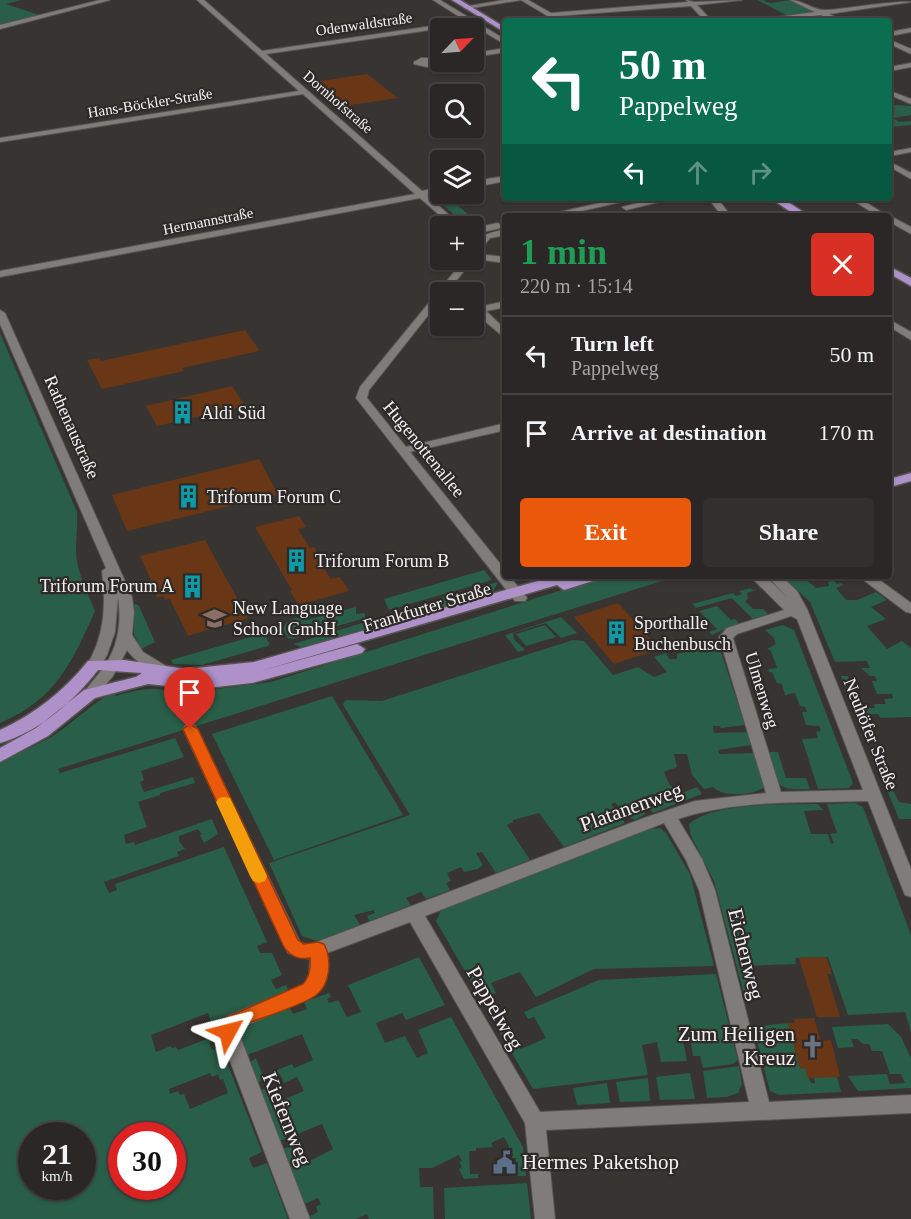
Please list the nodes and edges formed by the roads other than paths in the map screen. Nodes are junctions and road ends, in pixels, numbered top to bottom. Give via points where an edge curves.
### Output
1 (107, 0) edge
2 (200, 0) edge
3 (436, 0) edge
4 (455, 0) edge
5 (518, 0) edge
6 (524, 0) edge
7 (739, 0) edge
8 (793, 0) edge
9 (910, 0) edge
10 (691, 2) edge
11 (466, 7) junction
12 (823, 13) junction
13 (551, 15) junction
14 (465, 18) edge
15 (556, 18) edge
16 (706, 18) edge
17 (779, 18) edge
18 (834, 18) edge
19 (0, 27) edge
20 (430, 28) edge
21 (484, 29) edge
22 (502, 29) edge
23 (911, 30) edge
24 (892, 34) edge
25 (502, 41) edge
26 (892, 43) edge
27 (502, 51) edge
28 (911, 52) edge
29 (260, 53) junction
30 (484, 53) edge
31 (911, 65) edge
32 (892, 69) edge
33 (305, 92) junction
34 (892, 94) edge
35 (911, 101) edge
36 (0, 140) edge
37 (911, 144) edge
38 (892, 148) edge
39 (911, 150) edge
40 (892, 154) edge
41 (892, 165) edge
42 (911, 177) edge
43 (502, 179) edge
44 (484, 182) edge
45 (430, 193) edge
46 (421, 195) junction
47 (620, 201) edge
48 (656, 201) edge
49 (714, 201) edge
50 (780, 201) edge
51 (858, 201) edge
52 (561, 213) edge
53 (598, 213) edge
54 (724, 213) edge
55 (799, 213) edge
56 (879, 213) edge
57 (445, 216) edge
58 (892, 220) edge
59 (502, 225) edge
60 (484, 229) edge
61 (911, 231) edge
62 (502, 233) edge
63 (484, 239) edge
64 (484, 250) edge
65 (502, 258) edge
66 (460, 270) edge
67 (892, 271) edge
68 (0, 274) edge
69 (908, 278) edge
70 (451, 282) edge
71 (502, 305) edge
72 (484, 308) edge
73 (430, 309) edge
74 (0, 313) edge
75 (484, 317) edge
76 (892, 327) edge
77 (502, 333) edge
78 (911, 337) edge
79 (502, 427) edge
80 (402, 451) junction
81 (911, 477) edge
82 (892, 482) edge
83 (107, 558) junction
84 (502, 575) edge
85 (505, 579) edge
86 (563, 579) edge
87 (582, 579) edge
88 (761, 579) edge
89 (777, 579) edge
90 (869, 579) edge
91 (518, 595) junction
92 (911, 609) edge
93 (797, 610) junction
94 (126, 637) junction
95 (106, 667) junction
96 (166, 672) junction
97 (148, 680) junction
98 (90, 694) junction
99 (190, 729) dead end
100 (0, 737) edge
101 (0, 756) edge
102 (874, 795) junction
103 (775, 798) junction
104 (668, 816) junction
105 (911, 890) edge
106 (414, 912) junction
107 (318, 949) junction
108 (911, 1104) edge
109 (761, 1110) junction
110 (535, 1121) junction
111 (300, 1219) edge
112 (545, 1219) edge

1 - 19 street
2 - 29 street, Dornhofstraße
3 - 14 street
4 - 11 main road
5 - 11 street
6 - 13 street
7 - 10 street
8 - 12 street
9 - 12 street
10 - 13 street
10 - 16 street
11 - 22 main road
12 - 17 street
12 - 18 street
13 - 15 street
20 - 29 street, Odenwaldstraße
21 - 25 street
23 - 24 street
26 - 28 street
27 - 30 street
29 - 33 street, Dornhofstraße
31 - 32 street
33 - 36 street, Hans-Böckler-Straße
33 - 46 street, Dornhofstraße
34 - 35 street
37 - 38 street
39 - 40 street
41 - 42 street
43 - 44 street
45 - 46 street, Hermannstraße
46 - 57 street, Dornhofstraße
46 - 68 street, Hermannstraße
47 - 52 street
48 - 53 street
49 - 54 street
50 - 55 main road
51 - 56 street
58 - 61 street
59 - 60 street
62 - 63 street
64 - 65 street
66 - 70 street, Hugenottenallee
67 - 69 main road
71 - 72 street
73 - 80 street, Hugenottenallee via 361,394 363,402
74 - 83 street, Rathenaustraße
75 - 77 street
76 - 78 street
79 - 80 street
80 - 84 street, Hugenottenallee
81 - 82 main road
83 - 94 street, Rathenaustraße via 125,597
83 - 95 street, Rathenaustraße via 111,588 110,620 103,648
85 - 91 street, Hugenottenallee
86 - 91 main road, Frankfurter Straße
87 - 91 main road, Frankfurter Straße
88 - 93 street, Neuhöfer Straße
89 - 93 street, Neuhöfer Straße via 792,594
90 - 92 street
91 - 96 main road, Frankfurter Straße via 254,667 208,674
91 - 97 main road, Frankfurter Straße via 266,677 198,685
93 - 102 street, Neuhöfer Straße via 807,626
93 - 103 street, Ulmenweg via 732,631 726,638
94 - 95 street, Rathenaustraße
94 - 96 street via 138,655
95 - 96 main road, Frankfurter Straße
95 - 97 main road, Frankfurter Straße
95 - 98 street, Rathenaustraße
95 - 100 main road via 44,714
97 - 98 main road
98 - 101 main road via 42,732
99 - 107 street via 292,945 301,952
102 - 103 street, Platanenweg
102 - 105 street, Neuhöfer Straße
103 - 104 street, Platanenweg via 714,803
104 - 106 street, Platanenweg
104 - 109 street, Eichenweg via 707,890
106 - 107 street
106 - 110 street, Pappelweg
107 - 111 street, Kiefernweg via 318,980 310,990 239,1019 228,1032
108 - 109 street
109 - 110 street
110 - 112 street

